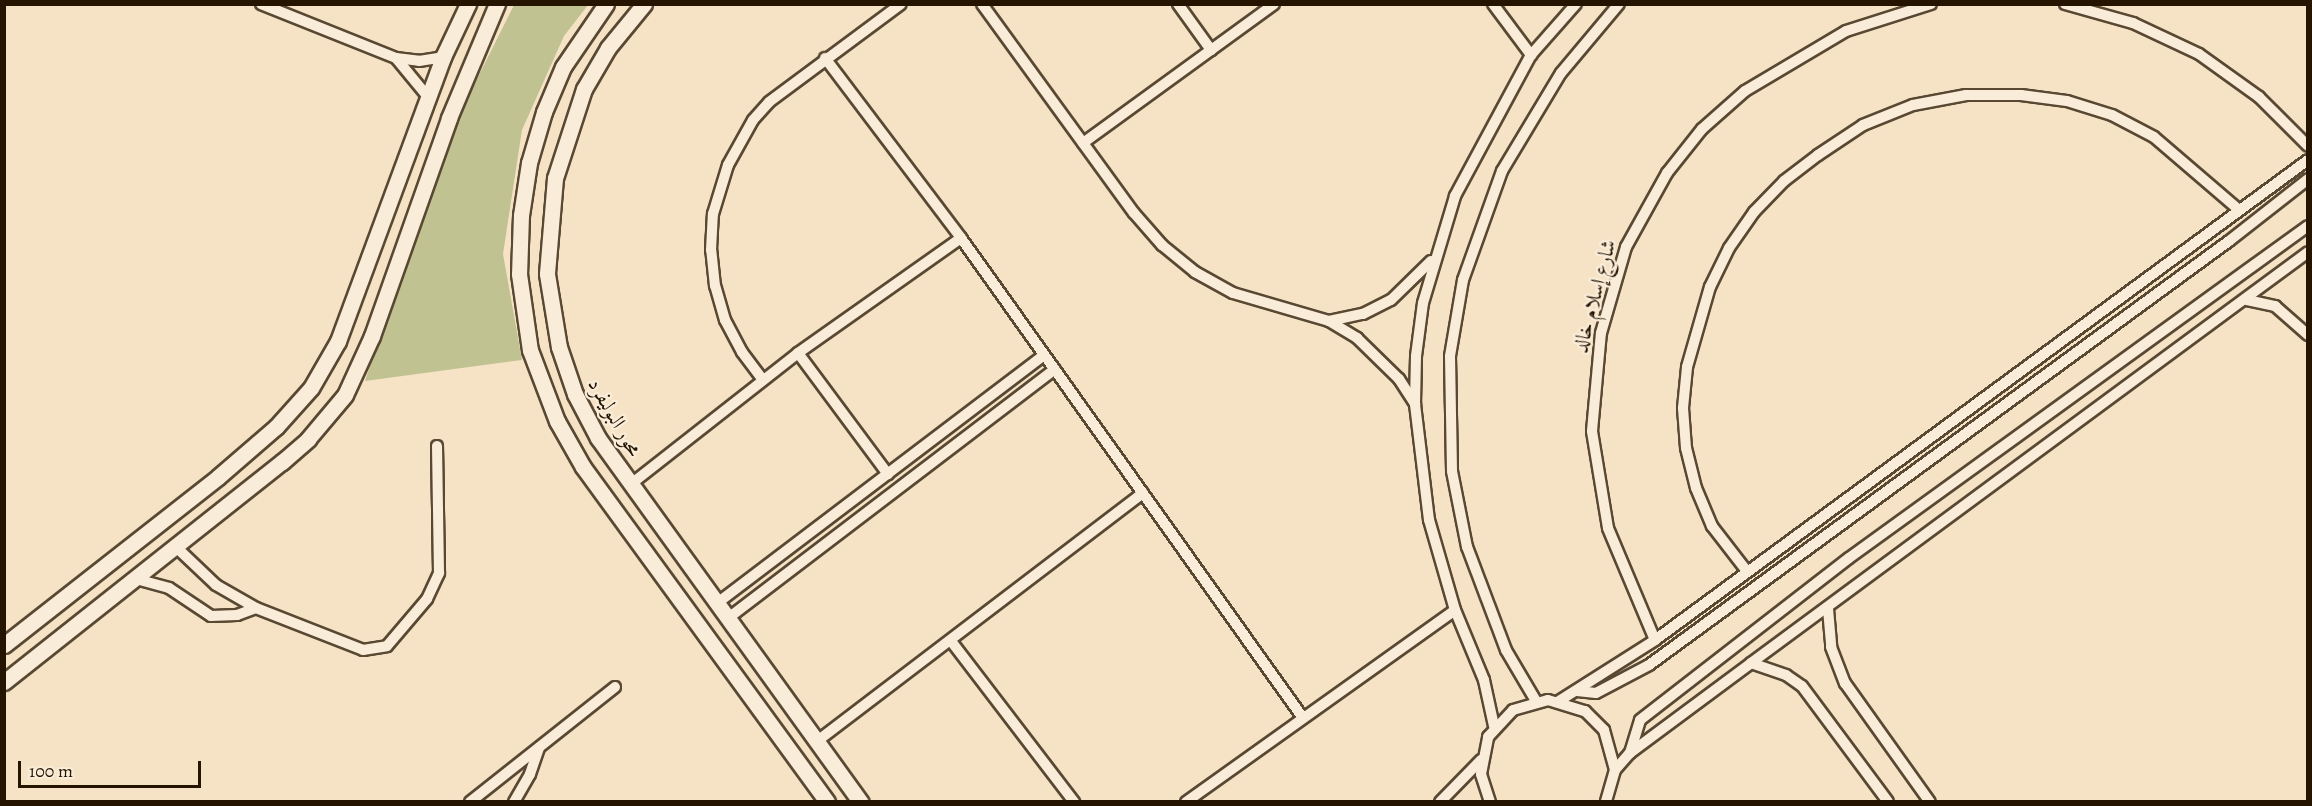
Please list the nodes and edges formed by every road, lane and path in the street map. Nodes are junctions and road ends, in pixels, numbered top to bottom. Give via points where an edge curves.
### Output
1 (261, 4) edge
2 (468, 4) edge
3 (497, 4) edge
4 (606, 4) edge
5 (644, 4) edge
6 (900, 4) edge
7 (1178, 4) edge
8 (1274, 4) edge
9 (1493, 4) edge
10 (1576, 4) edge
11 (1619, 4) edge
12 (1931, 4) edge
13 (2065, 4) edge
14 (981, 5) edge
15 (1212, 50) junction
16 (1531, 55) junction
17 (443, 57) junction
18 (396, 58) junction
19 (825, 58) junction
20 (428, 97) junction
21 (1083, 143) junction
22 (2307, 146) edge
23 (2307, 160) edge
24 (2307, 178) edge
25 (2238, 209) junction
26 (2307, 226) edge
27 (961, 238) junction
28 (2307, 252) edge
29 (1435, 256) junction
30 (2247, 300) junction
31 (1329, 321) junction
32 (2307, 335) edge
33 (798, 353) junction
34 (1044, 354) junction
35 (1055, 369) junction
36 (764, 381) junction
37 (1415, 404) junction
38 (437, 446) dead end
39 (888, 474) junction
40 (632, 484) junction
41 (1143, 493) junction
42 (176, 547) junction
43 (1746, 570) junction
44 (136, 579) junction
45 (716, 604) junction
46 (256, 608) junction
47 (1828, 609) junction
48 (1455, 610) junction
49 (727, 619) junction
50 (1655, 640) junction
51 (951, 641) junction
52 (4, 645) edge
53 (1751, 663) junction
54 (4, 682) edge
55 (615, 687) dead end
56 (1577, 691) junction
57 (1536, 701) junction
58 (1559, 701) junction
59 (1303, 718) junction
60 (1494, 726) junction
61 (816, 742) junction
62 (539, 748) junction
63 (1630, 753) junction
64 (1481, 760) junction
65 (1615, 770) junction
66 (1608, 799) edge
67 (470, 801) edge
68 (514, 801) edge
69 (827, 801) edge
70 (861, 801) edge
71 (1074, 801) edge
72 (1186, 801) edge
73 (1440, 801) edge
74 (1490, 801) edge
75 (1888, 801) edge
76 (1930, 801) edge

1 - 18 street
2 - 17 street
3 - 42 street via 449,118 354,379 308,439
4 - 69 street via 563,67 529,163 521,215 519,274 530,350 538,377 583,467
5 - 40 street, محور البوليفرد via 608,48 575,110 555,178 547,250 550,307 566,370 598,438
6 - 19 street
7 - 15 street
8 - 15 street
9 - 16 street
10 - 16 street
11 - 57 street via 1561,74 1502,171 1473,243 1450,356 1451,462 1467,547 1506,650
12 - 50 street, شارع إسلام خالد via 1846,31 1744,91 1684,150 1651,196 1626,247 1601,333 1592,431 1608,528
13 - 22 street via 2133,23 2199,54 2259,97
14 - 21 street
15 - 21 street
16 - 29 street via 1455,196
17 - 18 street via 419,61
17 - 20 street
18 - 20 street
19 - 27 street
19 - 36 street via 792,82 753,120 728,165 713,214 711,250 718,297 742,352
20 - 52 street via 338,340 311,388 276,427 218,477
21 - 31 street via 1134,213 1162,245 1195,272 1233,293
23 - 25 street
24 - 56 street via 2229,241 1649,665 1596,693
25 - 43 street
25 - 43 street via 2154,136 2112,115 2056,99 1966,95 1913,105 1863,125 1818,155 1761,205 1729,248 1710,286 1687,367 1683,408 1686,448 1696,488 1712,526
26 - 63 street via 1849,558 1640,720
27 - 33 street
27 - 34 street
28 - 30 street
29 - 31 street via 1416,280 1391,300 1363,314
29 - 37 street via 1423,303
30 - 32 street via 2276,306
30 - 47 street
31 - 37 street via 1380,357
33 - 36 street
33 - 39 street
34 - 35 street
34 - 39 street
35 - 41 street
35 - 49 street
36 - 40 street
37 - 48 street via 1429,520
38 - 46 street via 439,573 427,599 397,639 375,650 363,650
39 - 45 street
40 - 45 street, محور البوليفرد
41 - 51 street
41 - 59 street
42 - 44 street
42 - 46 street via 216,585
43 - 50 street
44 - 46 street via 170,588 211,616 237,615
44 - 54 street
45 - 49 street, محور البوليفرد
47 - 53 street
47 - 76 street via 1831,647 1845,683
48 - 59 street
48 - 60 street via 1484,680
49 - 61 street, محور البوليفرد
50 - 56 street
51 - 61 street
51 - 71 street
53 - 63 street
53 - 75 street via 1769,667 1802,686
55 - 62 street
56 - 58 street
57 - 58 street
57 - 60 street via 1513,710
58 - 65 street via 1585,711 1600,725 1611,742
59 - 72 street
60 - 64 street
61 - 70 street, محور البوليفرد
62 - 67 street
62 - 68 street
63 - 65 street
64 - 73 street
64 - 74 street via 1484,788
65 - 66 street

